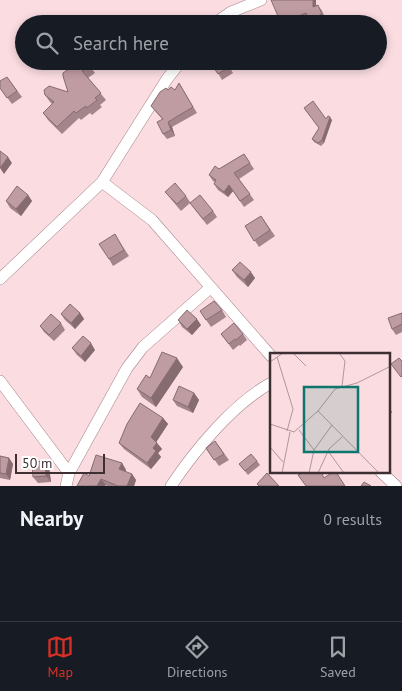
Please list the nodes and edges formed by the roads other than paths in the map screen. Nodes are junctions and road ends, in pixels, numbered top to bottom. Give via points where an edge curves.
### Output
1 (261, 0) edge
2 (226, 15) edge
3 (174, 70) edge
4 (102, 182) junction
5 (0, 279) edge
6 (210, 288) junction
7 (270, 355) edge
8 (0, 381) edge
9 (270, 384) edge
10 (69, 473) junction
11 (381, 473) edge
12 (174, 485) edge
13 (66, 486) edge
14 (396, 486) edge

1 - 2 street
3 - 4 street
4 - 5 street
4 - 6 street via 152,220 183,252
6 - 7 street
6 - 10 street via 143,347 127,368
8 - 10 street
9 - 12 street via 244,401 223,422 182,469
10 - 13 street
11 - 14 street

